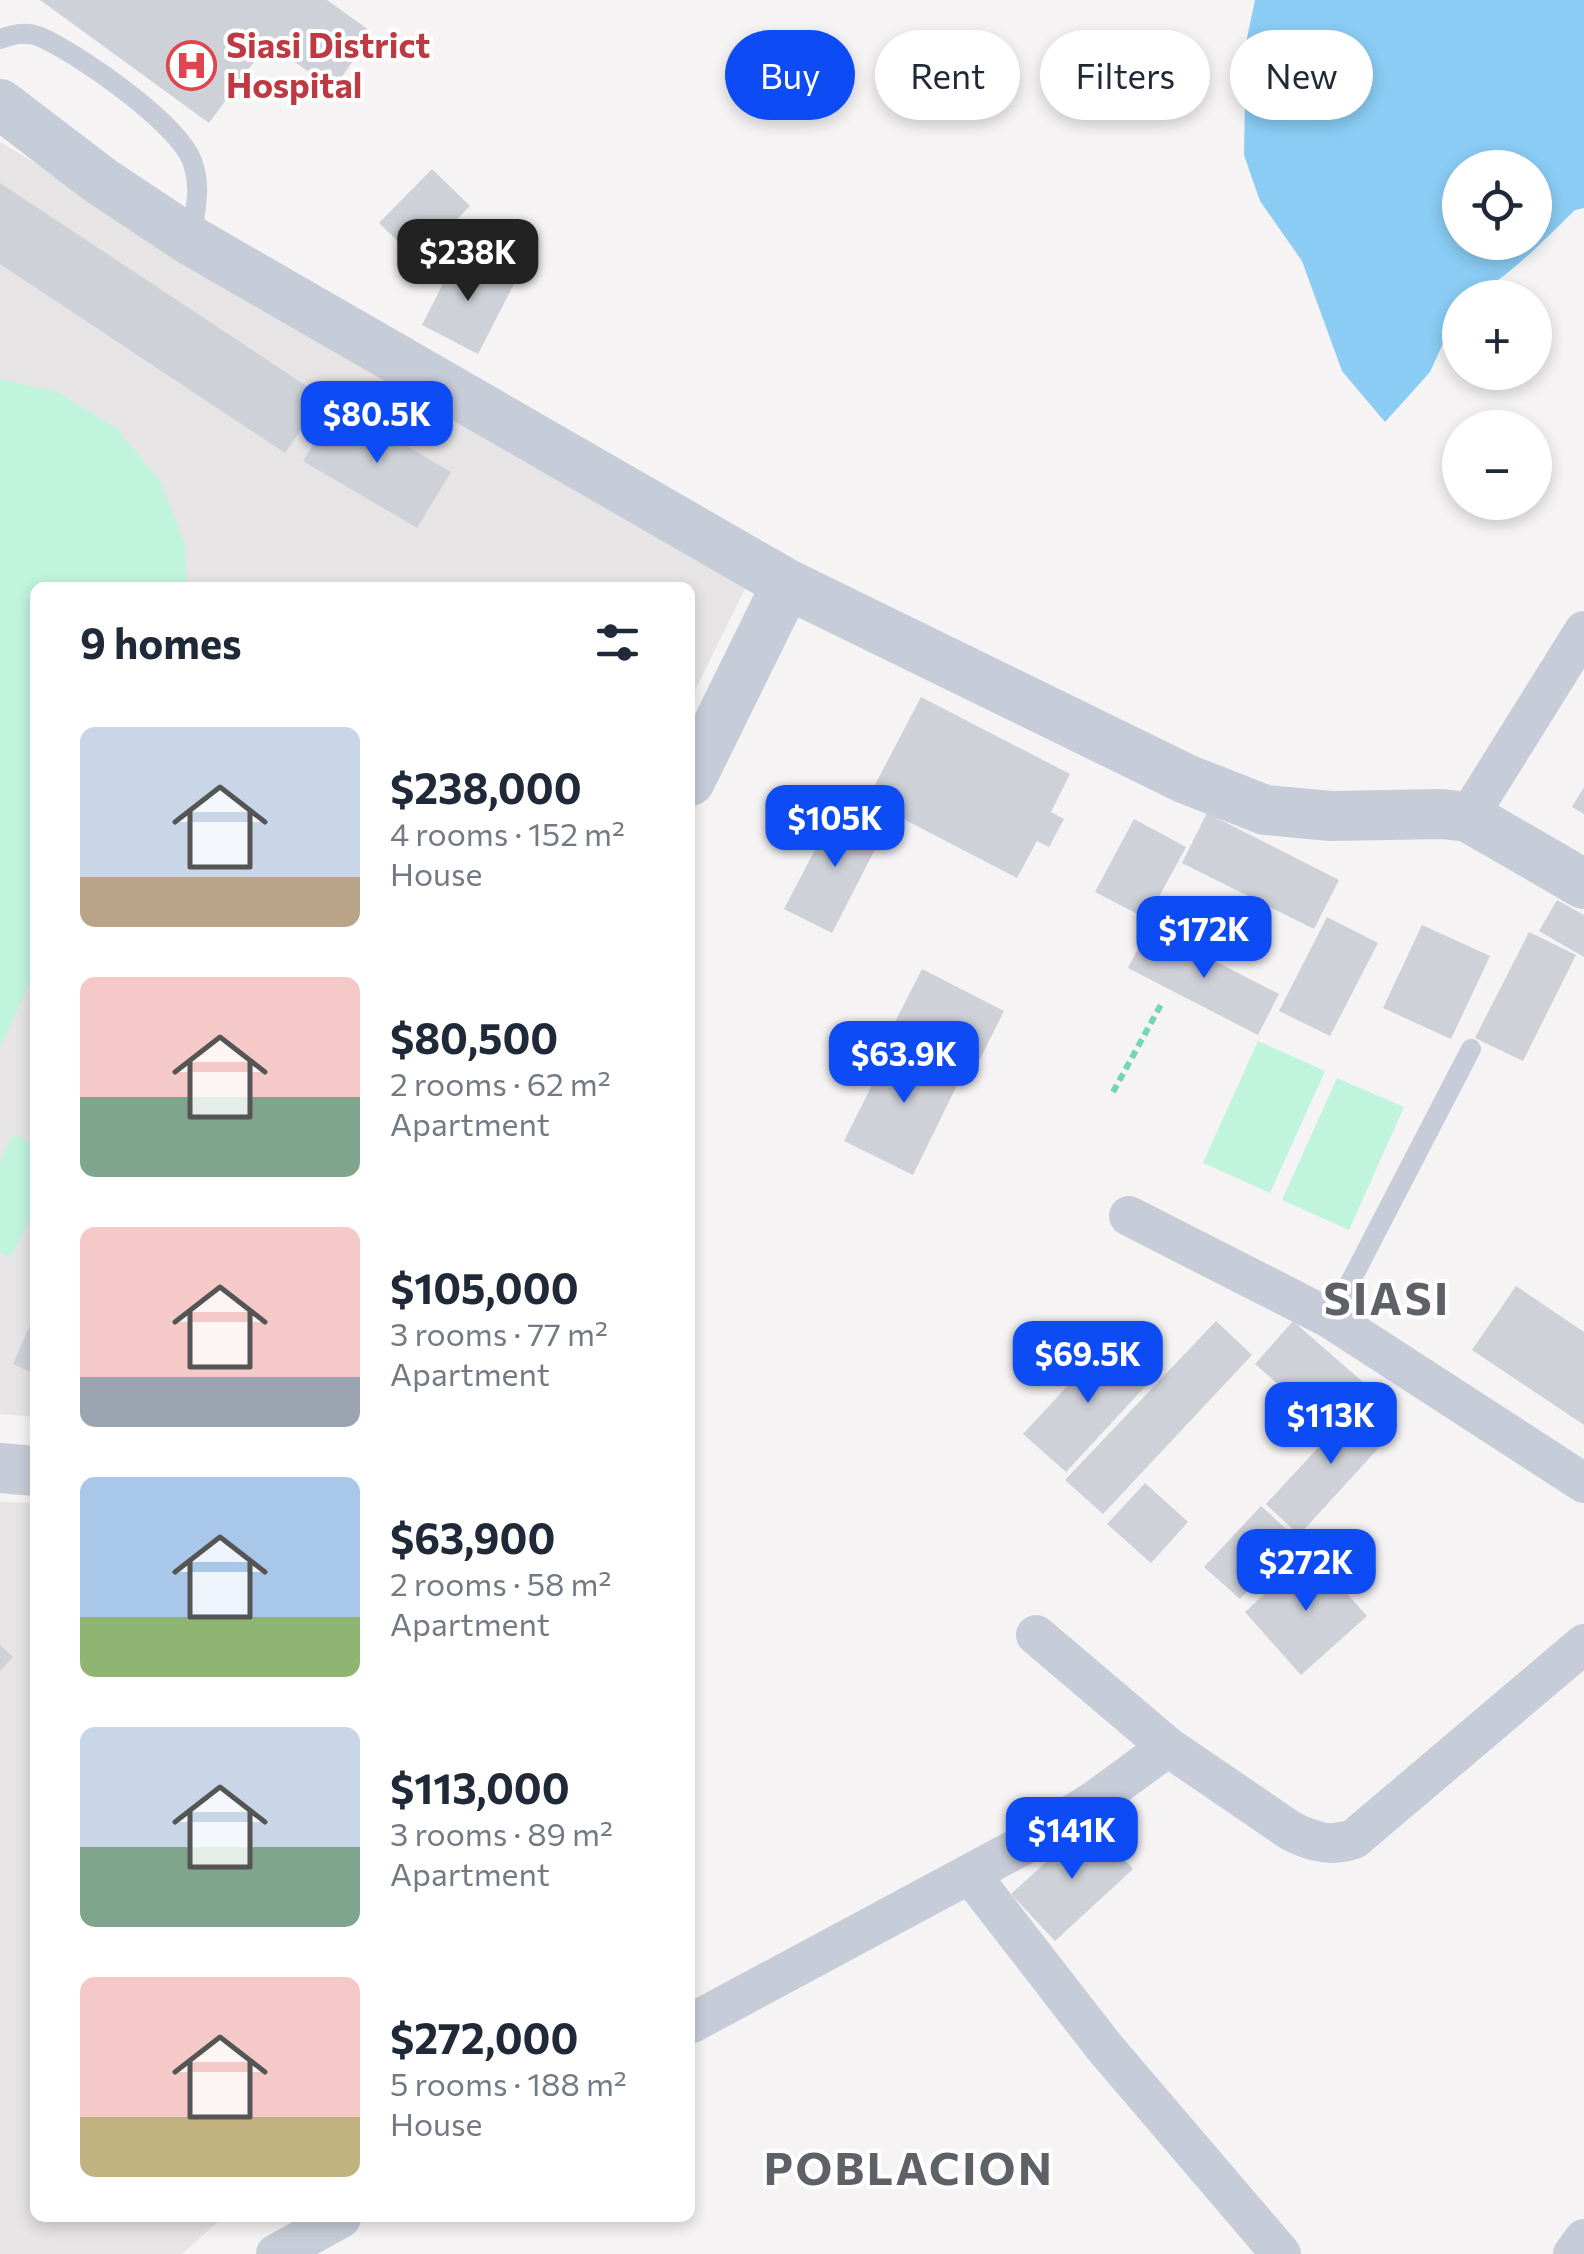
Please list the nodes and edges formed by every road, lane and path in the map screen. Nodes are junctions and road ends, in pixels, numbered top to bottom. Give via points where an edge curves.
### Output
1 (0, 39) edge
2 (0, 104) edge
3 (190, 240) junction
4 (787, 584) junction
5 (1584, 631) edge
6 (695, 771) edge
7 (1468, 817) junction
8 (1584, 884) edge
9 (1163, 1001) dead end
10 (1471, 1049) dead end
11 (1113, 1092) dead end
12 (1129, 1216) dead end
13 (1331, 1319) junction
14 (0, 1468) edge
15 (30, 1471) edge
16 (1584, 1483) edge
17 (1036, 1635) dead end
18 (1584, 1644) edge
19 (1168, 1747) junction
20 (970, 1874) junction
21 (695, 2021) edge
22 (334, 2222) edge
23 (1584, 2239) edge
24 (276, 2254) edge
25 (1281, 2254) edge
26 (1574, 2254) edge

1 - 3 lane via 38,36 107,77 174,133 192,158 199,186
2 - 3 street
3 - 4 street
4 - 6 street
4 - 7 street via 1265,810
5 - 7 street
7 - 8 street
9 - 11 path
10 - 13 lane
12 - 13 street
13 - 16 street
14 - 15 street
17 - 19 street
18 - 19 street via 1341,1843 1311,1841
19 - 20 street via 1094,1801
20 - 21 street
20 - 25 street via 1104,2048
22 - 24 street
23 - 26 street

